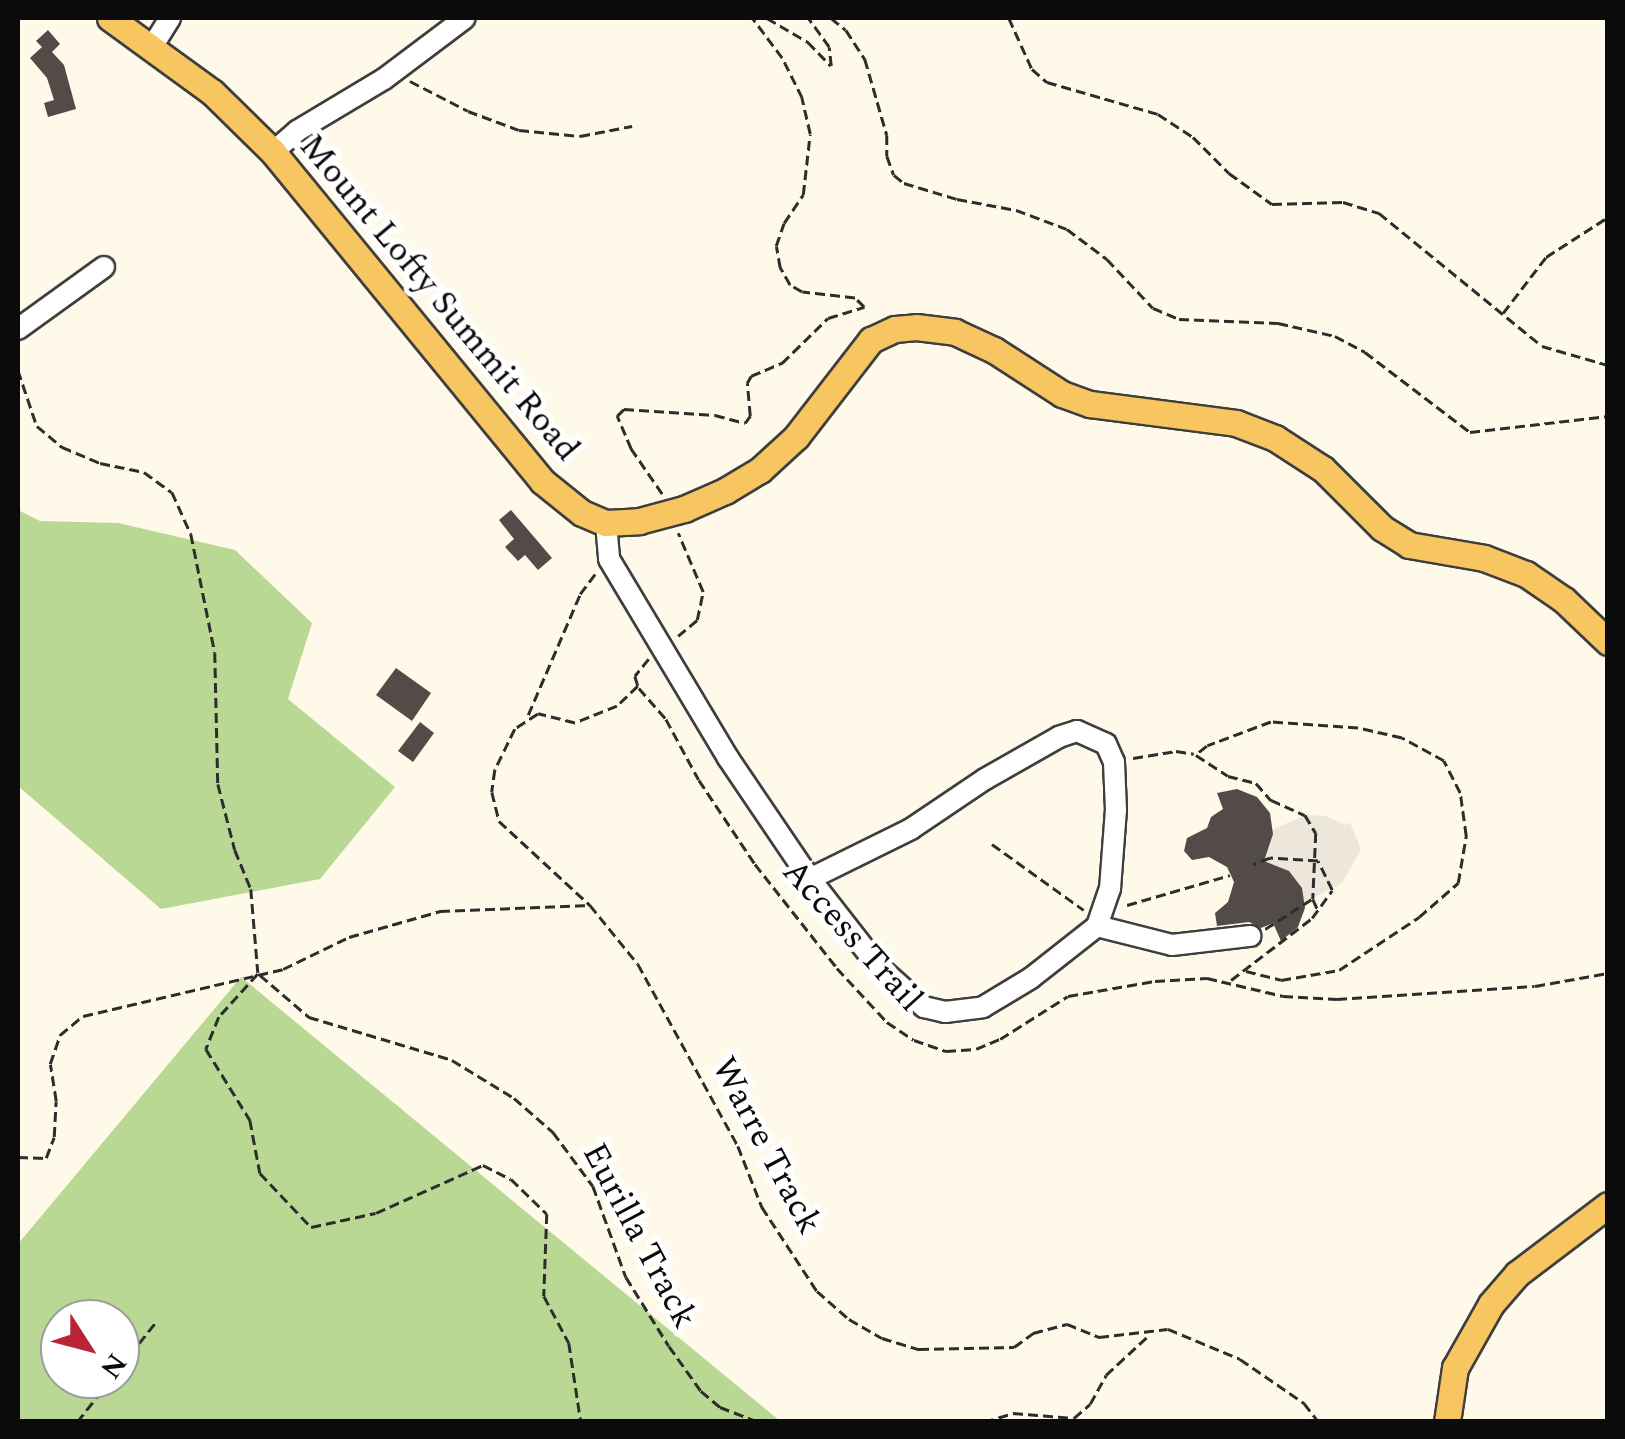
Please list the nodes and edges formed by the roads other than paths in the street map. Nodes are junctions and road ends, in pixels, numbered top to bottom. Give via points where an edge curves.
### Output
1 (110, 18) edge
2 (170, 18) edge
3 (465, 18) edge
4 (152, 47) junction
5 (273, 152) junction
6 (104, 267) dead end
7 (18, 329) edge
8 (606, 522) junction
9 (1608, 642) edge
10 (810, 879) junction
11 (1097, 926) junction
12 (1250, 936) road end
13 (1608, 1205) edge
14 (1446, 1422) edge

1 - 4 main road, Mount Lofty Summit Road
2 - 4 lane
3 - 5 lane
4 - 5 main road, Mount Lofty Summit Road via 212,92
5 - 8 main road, Mount Lofty Summit Road via 542,481 582,514
6 - 7 lane
8 - 9 main road via 684,509 760,470 796,437 871,340 916,327 955,332 1090,404 1236,423 1275,438 1323,469 1382,528 1409,545 1484,558 1526,574
8 - 10 lane via 608,559
10 - 11 lane via 878,966 924,1007 944,1012 983,1007
10 - 11 lane via 911,829 985,779 1076,731 1106,744 1114,762 1110,889
11 - 12 lane via 1172,945
13 - 14 main road via 1517,1274 1491,1304 1455,1368

